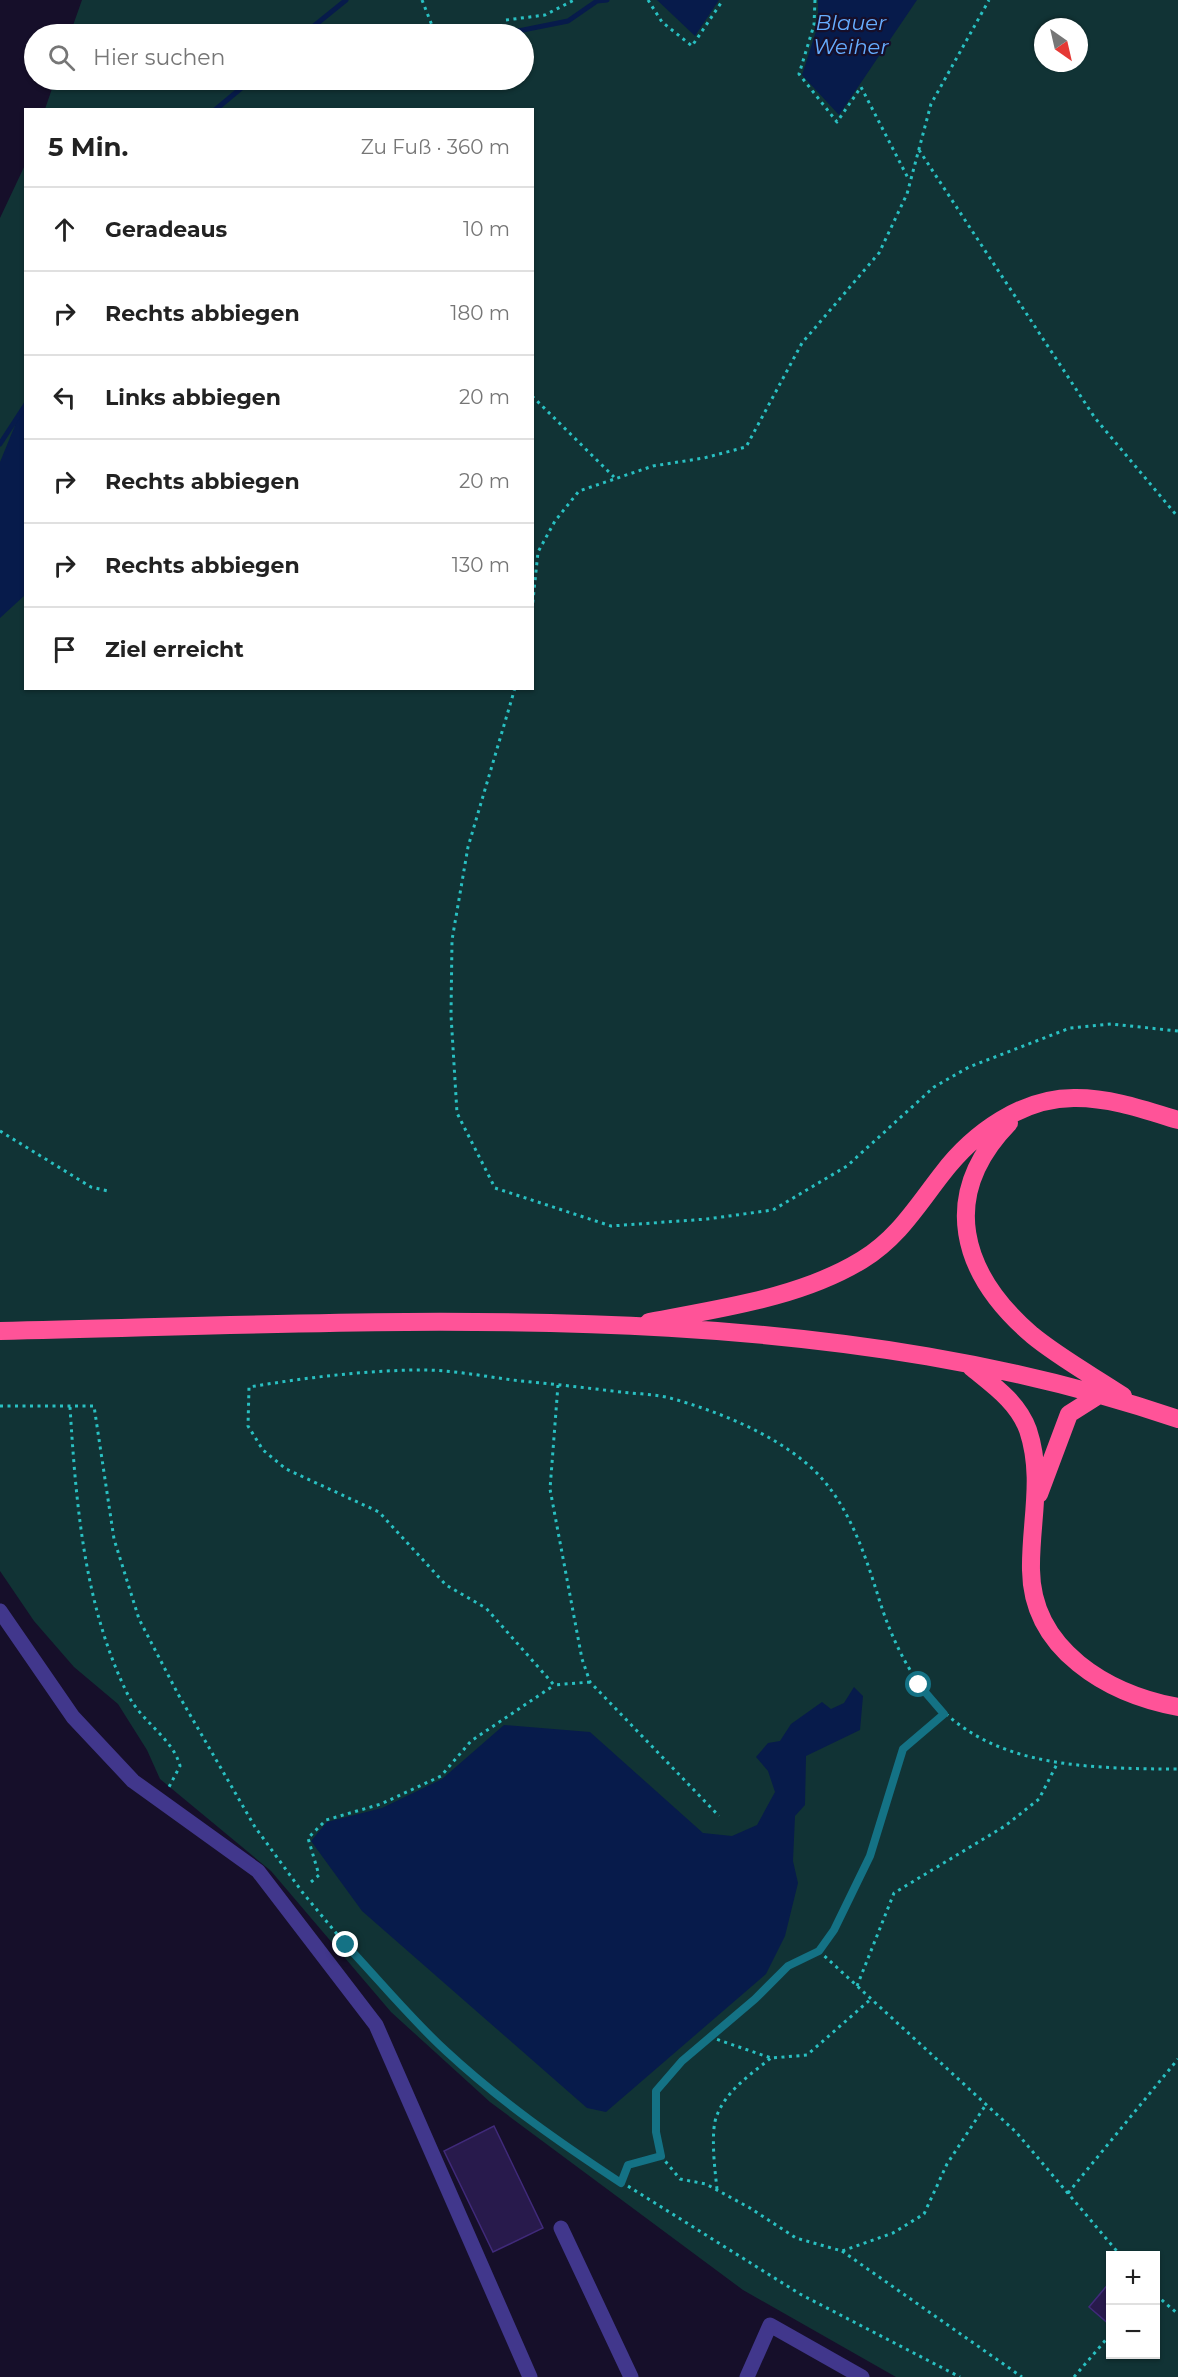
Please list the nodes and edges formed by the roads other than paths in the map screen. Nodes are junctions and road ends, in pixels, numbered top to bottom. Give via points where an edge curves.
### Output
1 (1022, 1110) junction
2 (1178, 1120) edge
3 (624, 1327) junction
4 (0, 1330) edge
5 (967, 1364) junction
6 (1099, 1395) junction
7 (1137, 1405) junction
8 (1178, 1419) edge
9 (1037, 1497) junction
10 (0, 1611) edge
11 (1178, 1707) edge
12 (561, 2228) dead end
13 (530, 2377) edge
14 (631, 2377) edge
15 (747, 2377) edge
16 (862, 2377) edge

1 - 2 highway via 1052,1100 1075,1098 1127,1105
1 - 3 highway via 998,1122 956,1156 903,1226 862,1260 827,1277 769,1296
1 - 7 highway via 981,1155 973,1174 966,1207 970,1251 991,1292 1021,1324
3 - 4 highway via 397,1323
3 - 5 highway via 843,1343
5 - 6 highway
5 - 9 highway via 1007,1396 1020,1414 1028,1430
6 - 7 highway
6 - 9 highway via 1069,1414
7 - 8 highway
9 - 11 highway via 1030,1571 1035,1598 1047,1627 1065,1651 1099,1679 1143,1699
10 - 13 lane via 73,1717 132,1781 258,1871 376,2025
12 - 14 lane
15 - 16 lane via 770,2325

